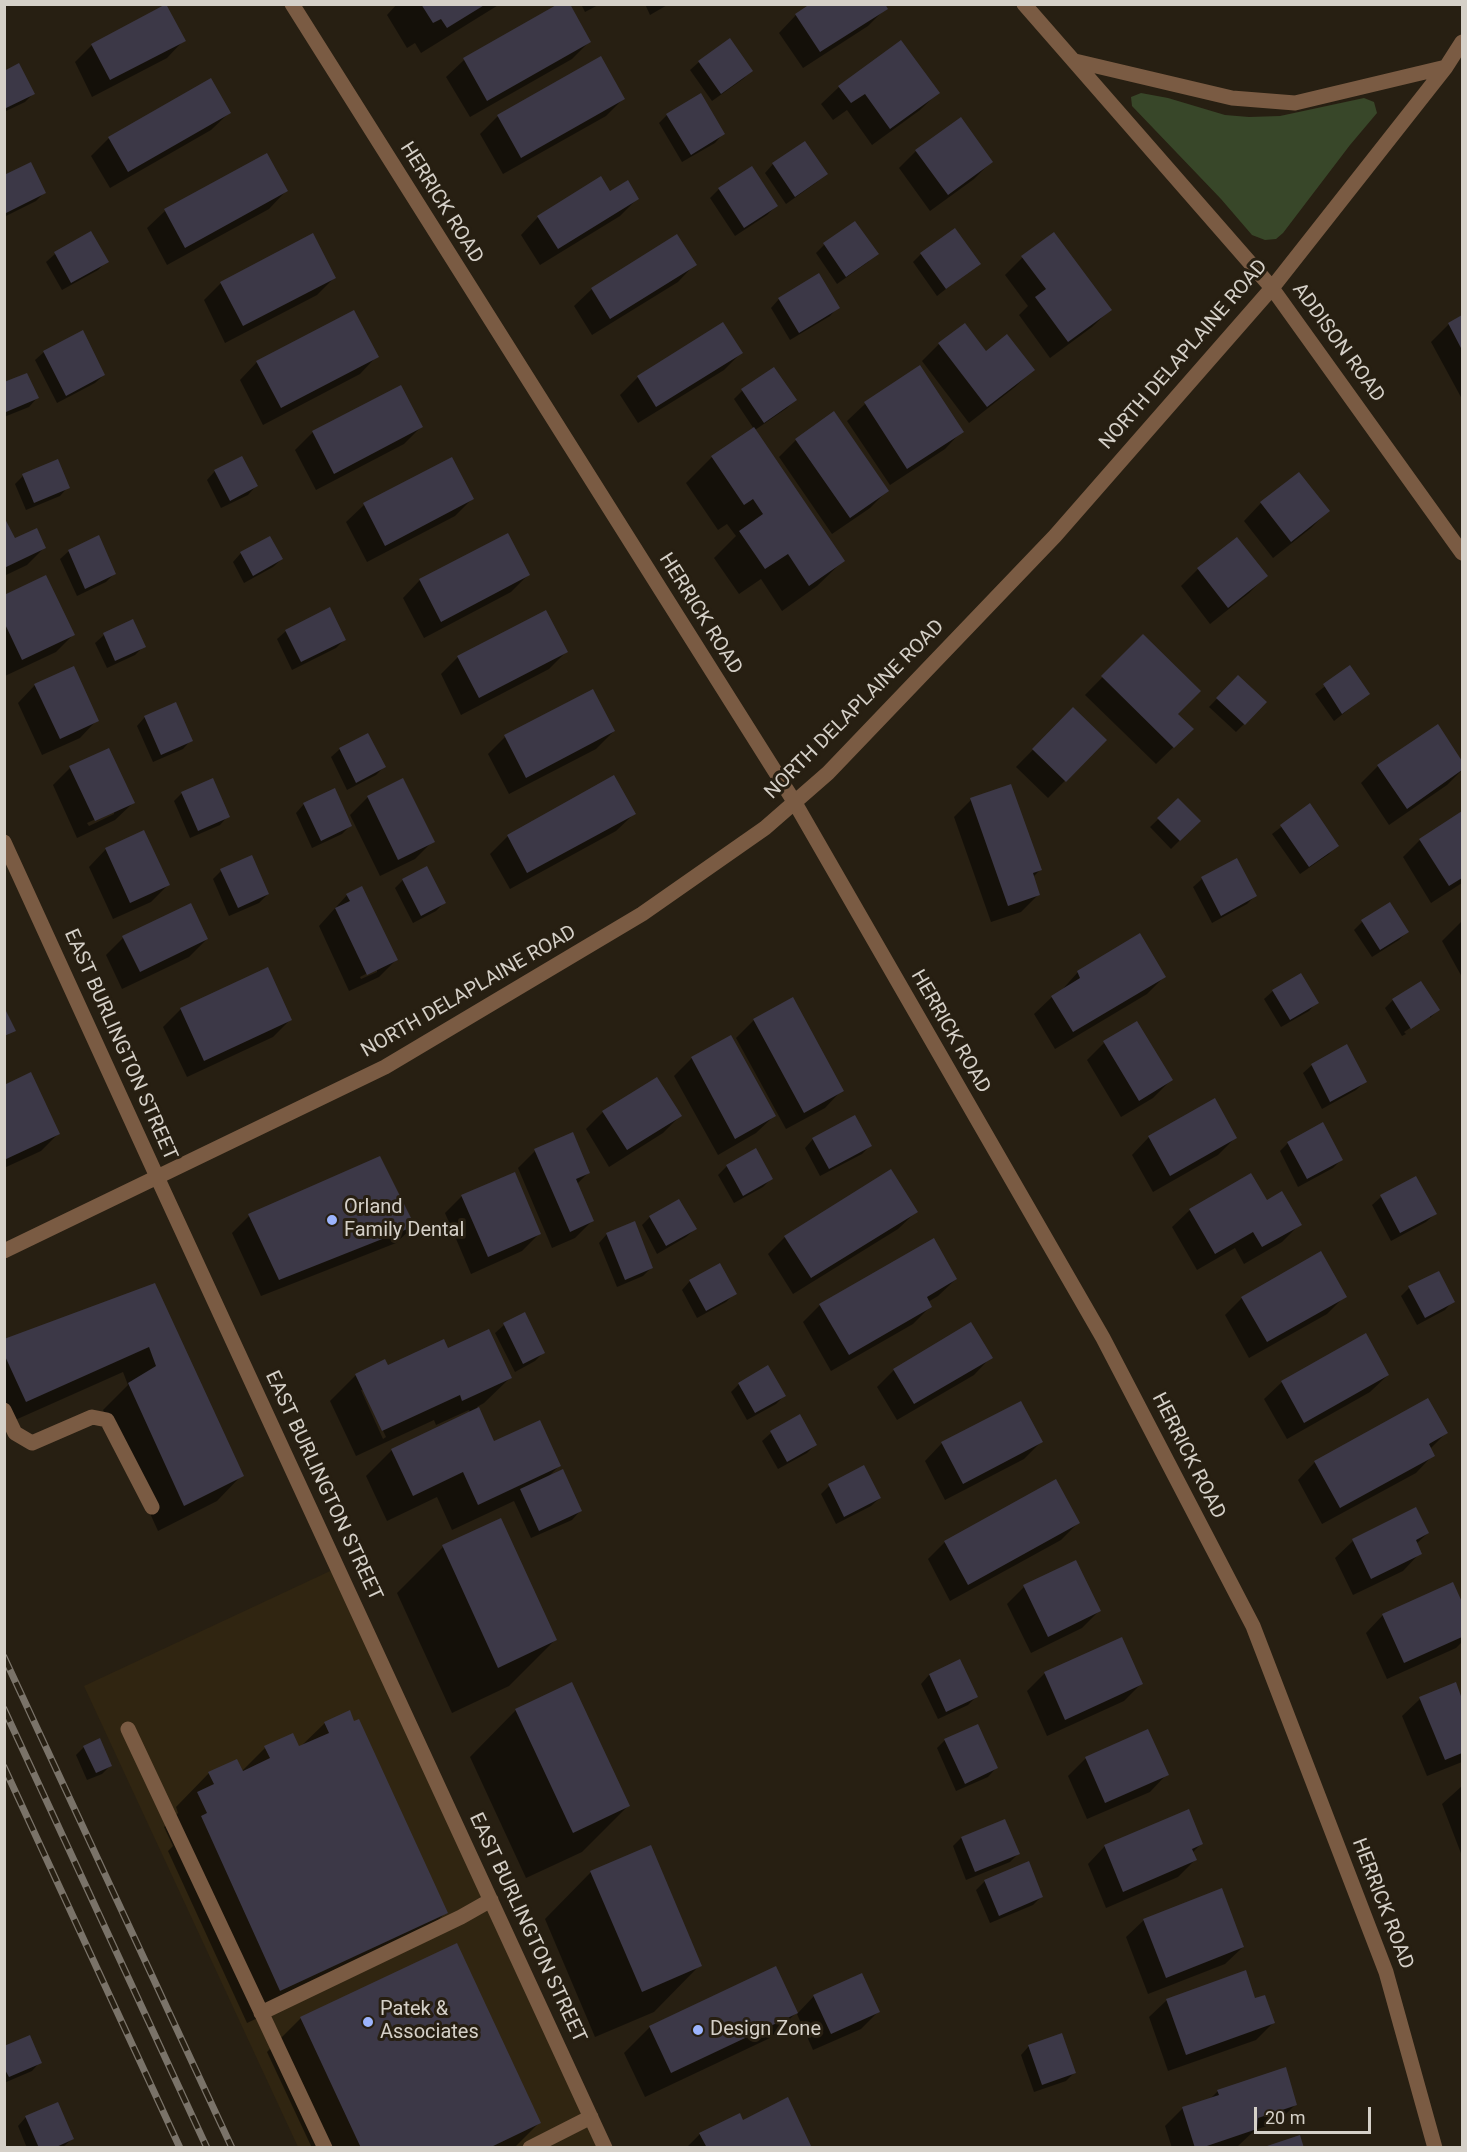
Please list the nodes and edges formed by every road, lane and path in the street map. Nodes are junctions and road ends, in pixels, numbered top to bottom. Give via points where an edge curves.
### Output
1 (292, 4) edge
2 (1024, 4) edge
3 (1462, 42) edge
4 (1075, 61) junction
5 (1446, 67) junction
6 (1272, 288) junction
7 (1462, 553) edge
8 (795, 803) junction
9 (4, 842) edge
10 (158, 1179) junction
11 (4, 1251) edge
12 (4, 1410) edge
13 (152, 1507) dead end
14 (128, 1729) dead end
15 (491, 1900) junction
16 (261, 2013) junction
17 (591, 2117) junction
18 (325, 2148) edge
19 (530, 2148) edge
20 (605, 2148) edge
21 (1435, 2148) edge

1 - 8 street, HERRICK ROAD
2 - 4 street, ADDISON ROAD
3 - 5 street, NORTH DELAPLAINE ROAD
4 - 5 street via 1232,98 1295,103
4 - 6 street, ADDISON ROAD
5 - 6 street, NORTH DELAPLAINE ROAD
6 - 7 street, ADDISON ROAD
6 - 8 street, NORTH DELAPLAINE ROAD via 1055,536
8 - 10 street, NORTH DELAPLAINE ROAD via 642,914 385,1067
8 - 21 street, HERRICK ROAD via 1103,1338 1253,1626 1386,1972
9 - 10 street, EAST BURLINGTON STREET
10 - 11 street, NORTH DELAPLAINE ROAD
10 - 15 street, EAST BURLINGTON STREET
12 - 13 street via 15,1433 32,1443 92,1417 107,1420
14 - 16 street
15 - 16 street
15 - 17 street, EAST BURLINGTON STREET
16 - 18 street
17 - 19 street
17 - 20 street, EAST BURLINGTON STREET

